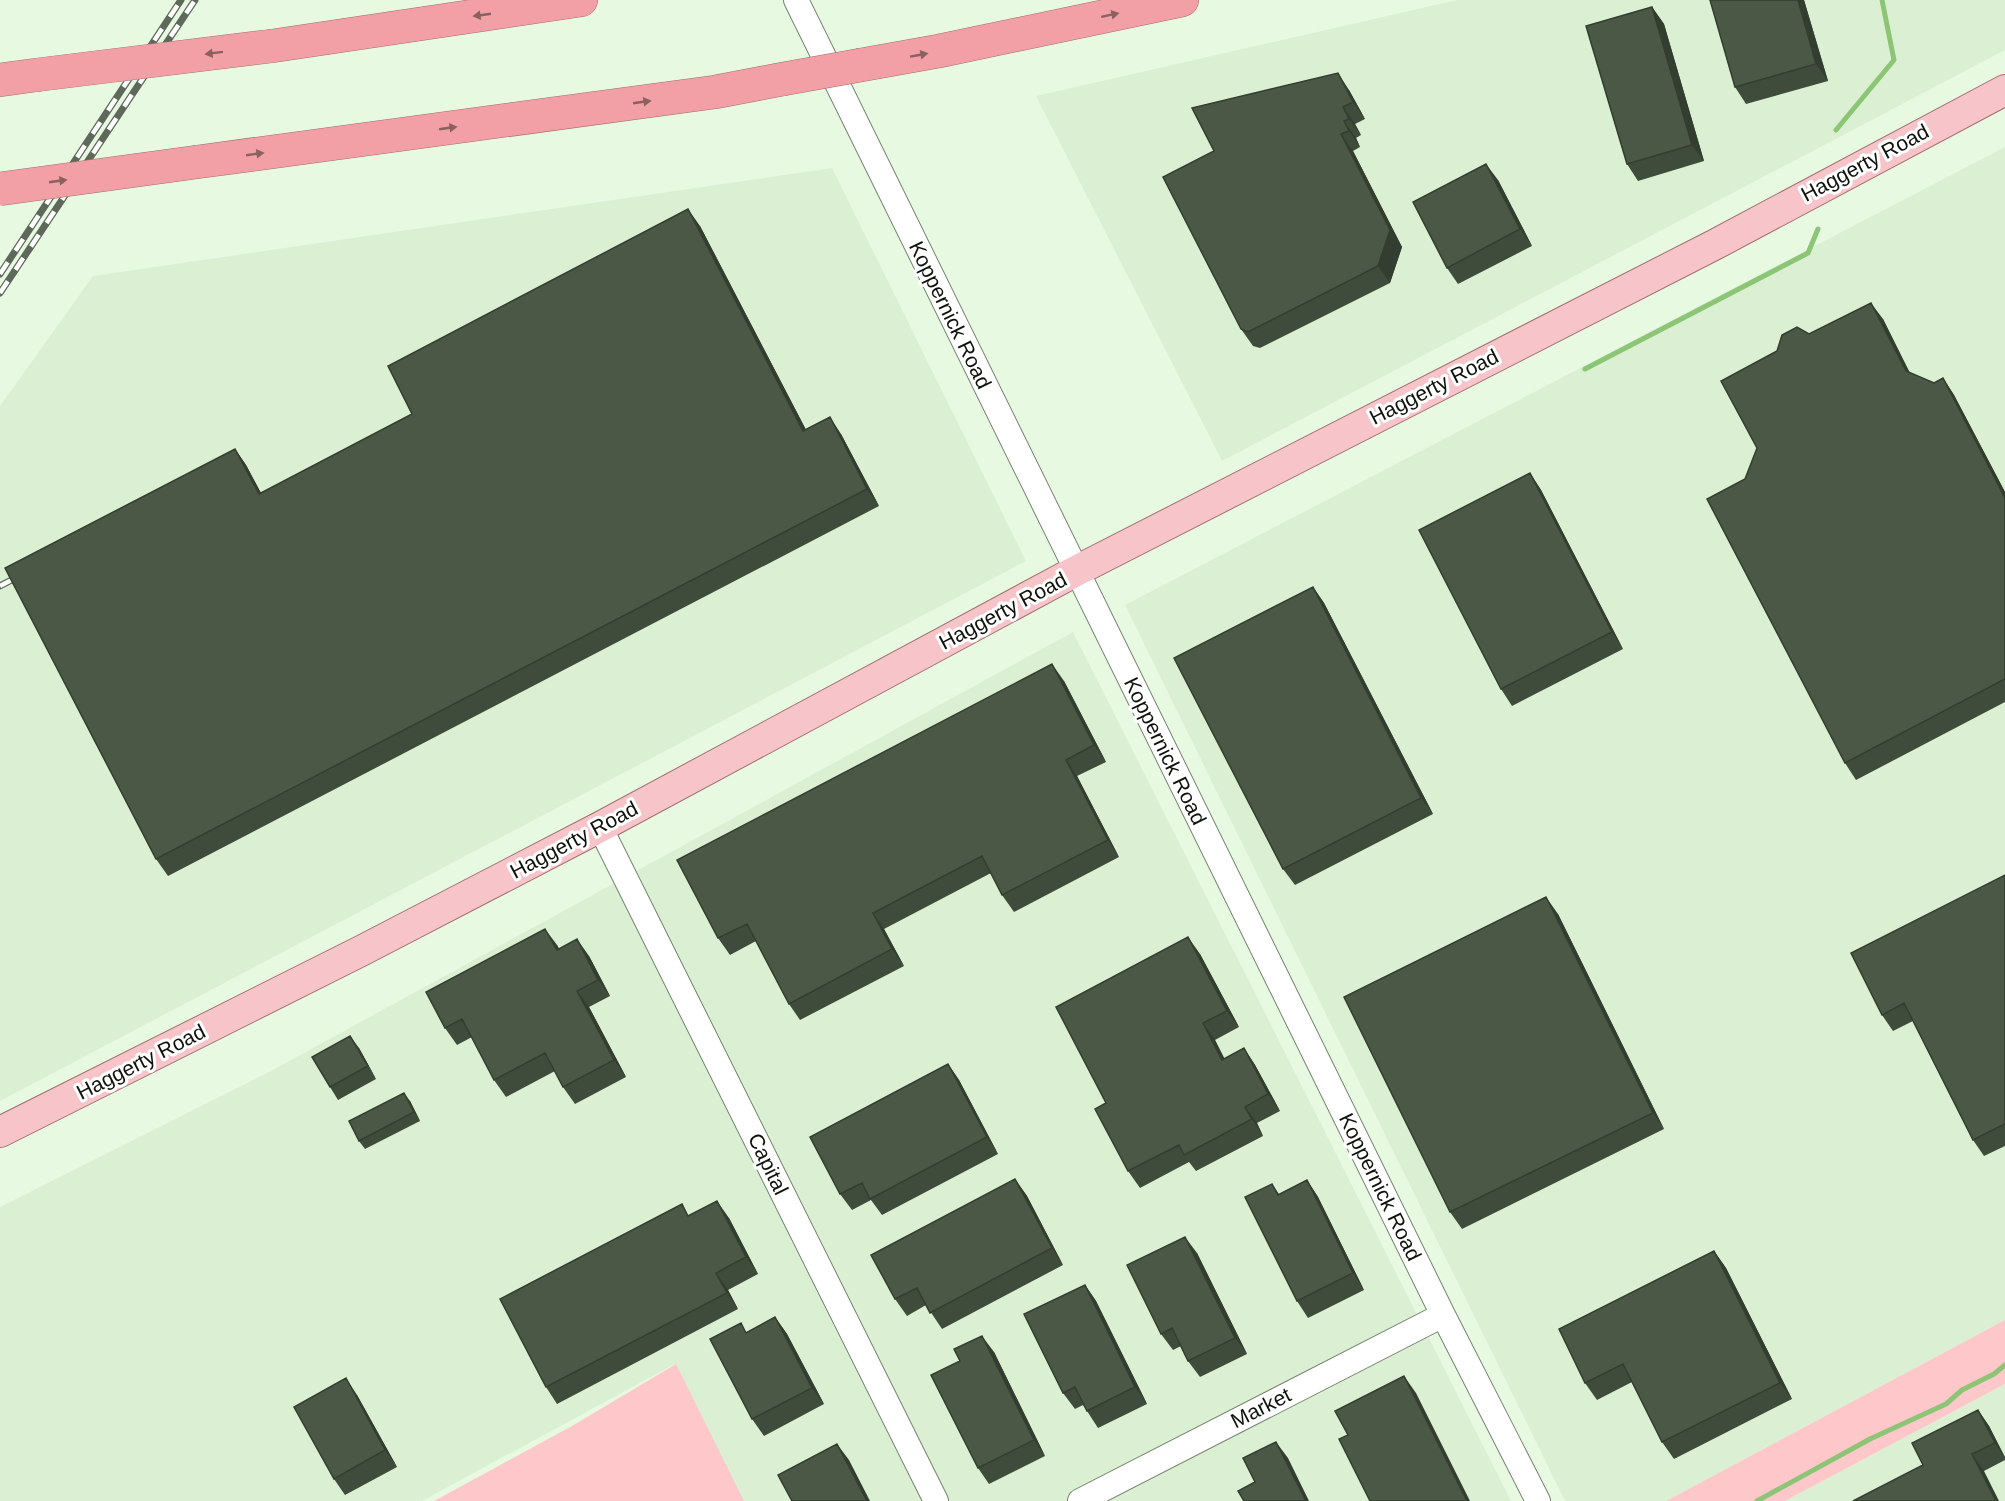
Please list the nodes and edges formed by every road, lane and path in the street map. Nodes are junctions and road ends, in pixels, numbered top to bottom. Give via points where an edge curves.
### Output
1 (581, 0) edge
2 (795, 0) edge
3 (1182, 0) edge
4 (0, 80) edge
5 (2005, 90) edge
6 (0, 189) edge
7 (1076, 571) junction
8 (600, 827) junction
9 (0, 1132) edge
10 (1443, 1315) junction
11 (936, 1501) edge
12 (1080, 1501) edge
13 (1538, 1501) edge

1 -> 4 highway, bridge via 272,46
2 - 7 street, Koppernick Road
6 -> 3 highway, bridge via 715,92 939,51
5 - 7 main road, Haggerty Road via 1714,245
7 - 8 main road, Haggerty Road
7 - 10 street, Koppernick Road
8 - 9 main road, Haggerty Road
8 - 11 street, Capital
10 - 12 street, Market
10 - 13 street, Koppernick Road

